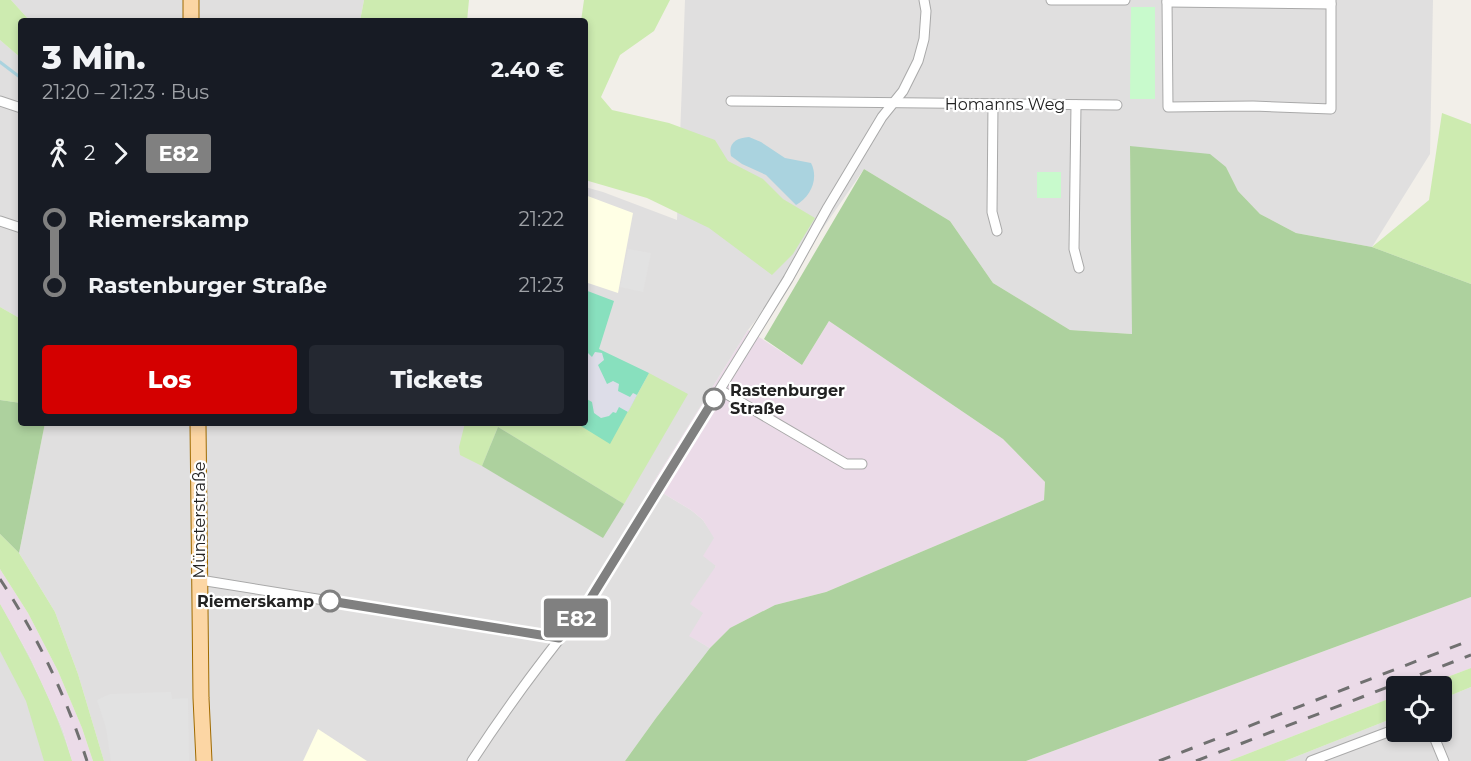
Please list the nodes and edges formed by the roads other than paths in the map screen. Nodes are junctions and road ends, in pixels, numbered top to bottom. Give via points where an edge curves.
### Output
1 (190, 0) edge
2 (924, 0) edge
3 (1051, 0) edge
4 (1075, 0) edge
5 (1125, 0) edge
6 (1167, 1) edge
7 (1252, 1) edge
8 (1331, 2) edge
9 (191, 18) edge
10 (0, 101) edge
11 (731, 101) dead end
12 (894, 104) junction
13 (993, 104) junction
14 (1076, 105) junction
15 (1117, 105) dead end
16 (18, 107) edge
17 (0, 221) edge
18 (18, 227) edge
19 (997, 231) dead end
20 (1079, 268) dead end
21 (720, 390) junction
22 (198, 426) edge
23 (862, 464) dead end
24 (200, 580) junction
25 (559, 638) junction
26 (1386, 733) edge
27 (1436, 742) edge
28 (204, 761) edge
29 (472, 761) edge
30 (1311, 761) edge
31 (1444, 761) edge

1 - 9 main road
2 - 12 street via 926,22 921,53
3 - 4 street
4 - 5 street
6 - 7 street
6 - 8 street via 1168,107 1331,109
7 - 8 street
10 - 16 street
11 - 12 street, Homanns Weg
12 - 13 street, Homanns Weg
12 - 21 street via 877,125
13 - 14 street, Homanns Weg
13 - 19 street via 992,212
14 - 15 street, Homanns Weg
14 - 20 street via 1074,249
17 - 18 street
21 - 23 street via 846,464
21 - 25 street via 586,606
22 - 24 main road, Münsterstraße
24 - 25 street
24 - 28 main road, Münsterstraße
25 - 29 street
26 - 30 street
27 - 31 street

